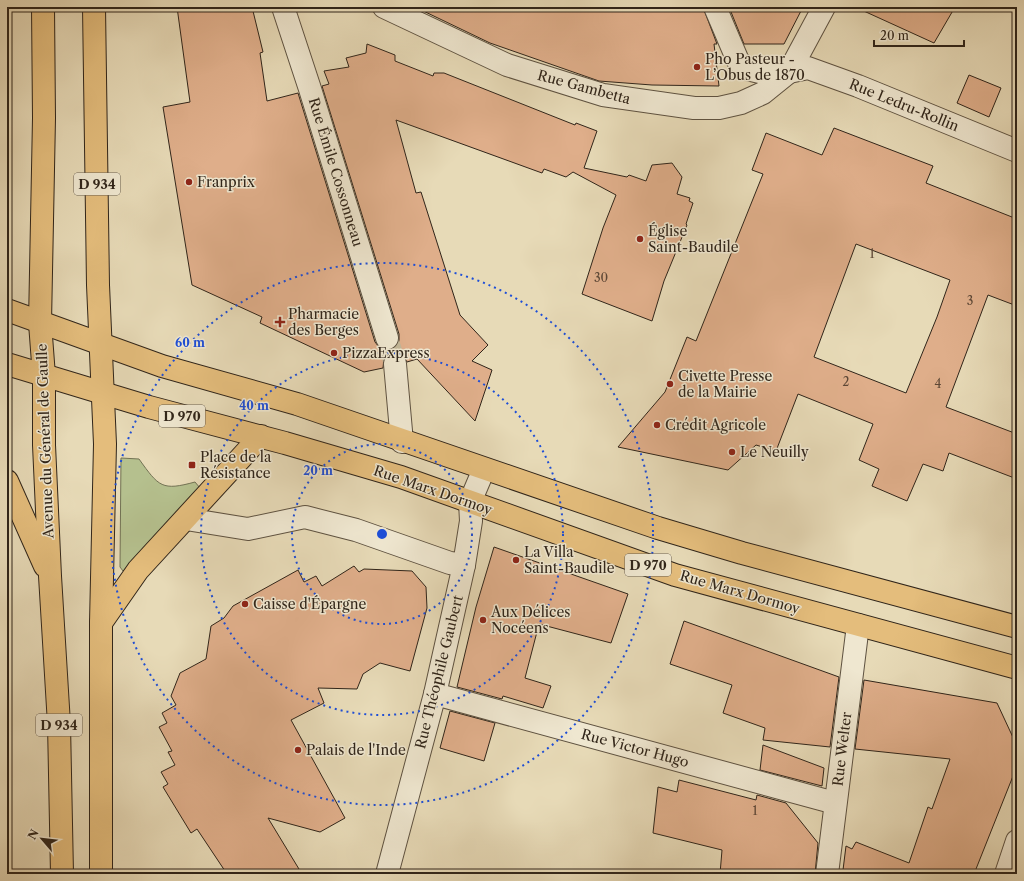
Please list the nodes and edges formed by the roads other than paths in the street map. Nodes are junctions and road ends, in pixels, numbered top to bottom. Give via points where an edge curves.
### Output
1 (42, 7) edge
2 (94, 7) edge
3 (283, 7) edge
4 (384, 7) edge
5 (715, 7) edge
6 (824, 7) edge
7 (789, 72) junction
8 (1017, 151) edge
9 (7, 310) edge
10 (40, 323) junction
11 (387, 338) tunnel mouth
12 (102, 345) junction
13 (7, 364) edge
14 (395, 364) tunnel mouth
15 (44, 376) junction
16 (102, 394) junction
17 (261, 436) junction
18 (402, 442) junction
19 (484, 469) junction
20 (7, 481) edge
21 (470, 502) junction
22 (186, 519) junction
23 (464, 564) junction
24 (50, 576) junction
25 (102, 623) junction
26 (858, 625) junction
27 (1017, 627) edge
28 (1017, 668) edge
29 (435, 694) junction
30 (835, 803) junction
31 (1017, 841) edge
32 (62, 874) edge
33 (101, 874) edge
34 (387, 874) edge
35 (827, 874) edge
36 (1006, 874) edge

1 - 10 main road, Avenue du Général de Gaulle / D 934 via 44,118
2 - 12 main road, D 934 via 98,277
3 - 11 street, Rue Émile Cossonneau
4 - 7 street, Rue Gambetta via 507,65 603,95 626,99 694,108 719,108 741,103 763,93
5 - 7 street, Rue Ledru-Rollin via 738,61 747,69 764,73
6 - 7 street
7 - 8 street, Rue Ledru-Rollin via 808,68 820,72
9 - 10 main road, D 970
10 - 12 main road, D 970
10 - 15 main road, Avenue du Général de Gaulle / D 934
12 - 16 main road, D 934
12 - 18 main road, D 970 via 162,366 297,404
13 - 15 main road, D 970
14 - 18 street
15 - 16 main road, D 970
15 - 24 main road, Avenue du Général de Gaulle / D 934 via 44,445
16 - 17 main road, D 970
16 - 25 main road, D 934 via 105,444
17 - 21 main road, Rue Marx Dormoy / D 970 via 401,477
17 - 22 main road
18 - 19 main road, D 970
19 - 21 street, Rue Théophile Gaubert
19 - 27 main road, D 970 via 693,539
20 - 24 main road
21 - 23 street, Rue Théophile Gaubert via 471,521
21 - 26 main road, Rue Marx Dormoy / D 970 via 675,574
22 - 23 street via 248,529 305,517 356,530 450,562
22 - 25 main road via 138,570
23 - 29 street, Rue Théophile Gaubert
24 - 32 main road, Avenue du Général de Gaulle / D 934 via 59,724
25 - 33 main road, D 934
26 - 28 main road, Rue Marx Dormoy / D 970
26 - 30 street, Rue Welter
29 - 30 street, Rue Victor Hugo
29 - 34 street, Rue Théophile Gaubert
30 - 35 street, Rue Welter
31 - 36 street

